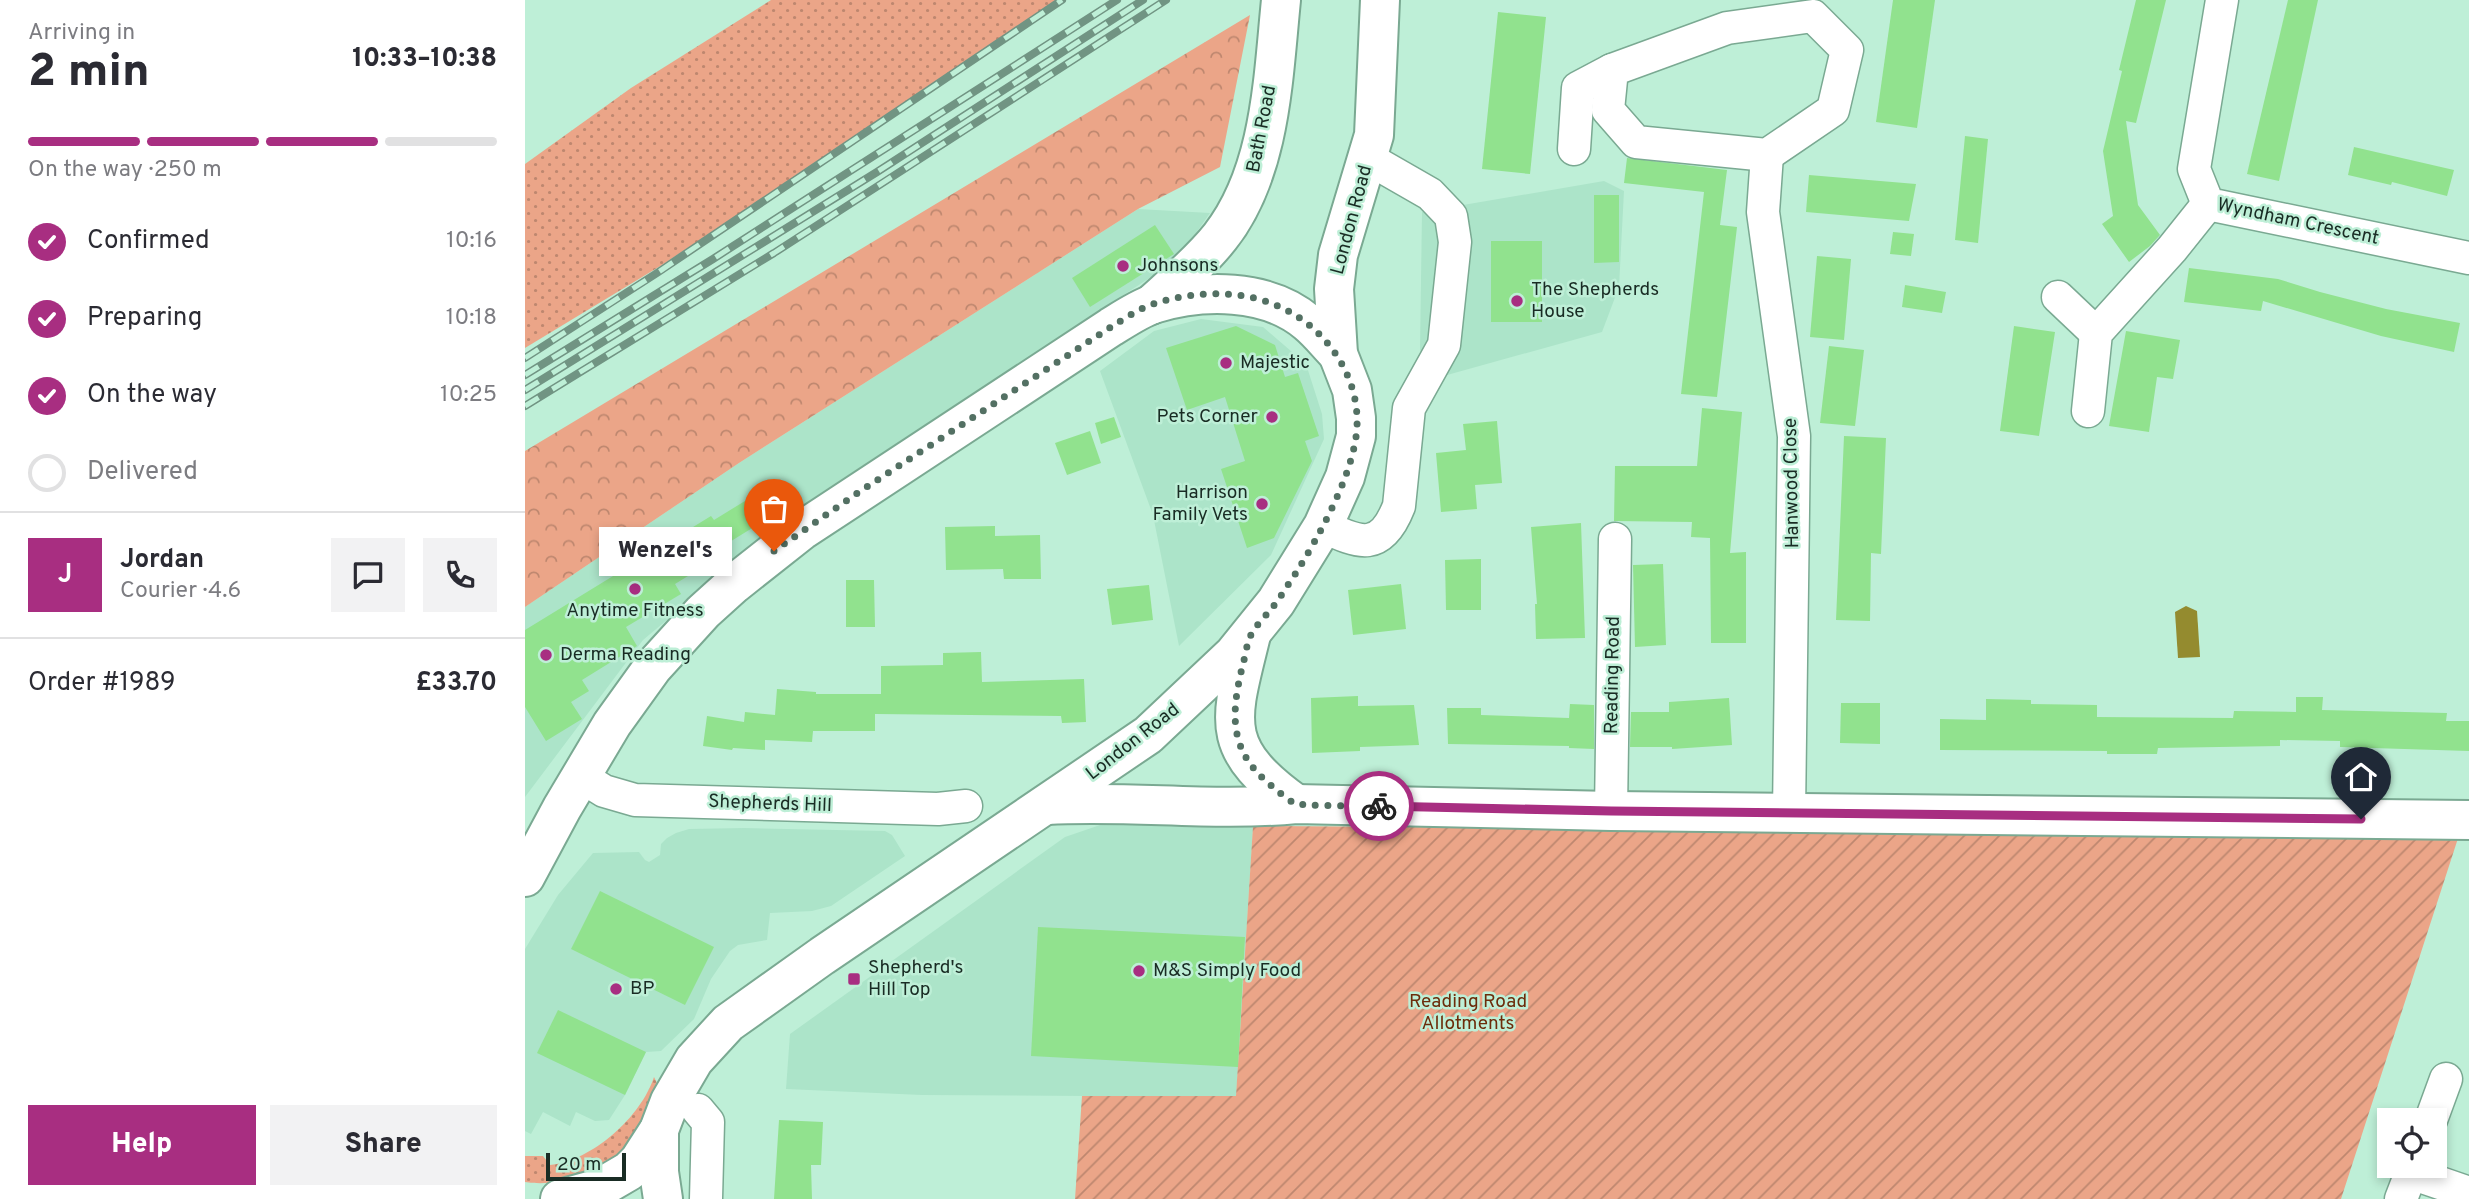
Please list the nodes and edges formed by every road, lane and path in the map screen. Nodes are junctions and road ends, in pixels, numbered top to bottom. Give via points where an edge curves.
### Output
1 (1281, 0) edge
2 (1380, 0) edge
3 (2222, 0) edge
4 (1612, 70) junction
5 (1574, 149) dead end
6 (1767, 155) junction
7 (1369, 159) junction
8 (2208, 204) junction
9 (2469, 258) edge
10 (2058, 297) dead end
11 (1151, 305) junction
12 (2097, 333) junction
13 (1338, 354) junction
14 (2088, 411) dead end
15 (1323, 526) junction
16 (1615, 539) dead end
17 (1251, 635) junction
18 (580, 776) junction
19 (1296, 804) junction
20 (1047, 805) junction
21 (966, 806) dead end
22 (1611, 811) junction
23 (1789, 813) junction
24 (2469, 820) edge
25 (525, 877) edge
26 (2446, 1079) dead end
27 (2435, 1108) edge
28 (698, 1110) dead end
29 (659, 1130) junction
30 (2409, 1179) edge
31 (2469, 1193) edge
32 (568, 1198) edge
33 (663, 1199) edge
34 (706, 1199) edge

1 - 11 main road, Bath Road via 1256,173 1221,235
2 - 7 main road, London Road via 1377,113
3 - 8 street, Wyndham Crescent via 2193,169
4 - 5 street via 1578,88
4 - 6 street via 1608,110 1636,142
4 - 6 street via 1727,28 1813,16 1847,50 1833,110
6 - 23 street, Hanwood Close via 1763,212 1794,436
7 - 13 main road, London Road via 1335,269
7 - 15 street via 1430,194 1451,216 1455,242 1444,345 1409,408 1399,506 1393,522 1378,538 1360,542
8 - 9 street, Wyndham Crescent
8 - 12 street
10 - 12 street
11 - 13 main road via 1214,295 1267,301 1308,322
11 - 18 main road via 859,492 742,577 653,667
12 - 14 street
13 - 15 main road, London Road via 1352,390 1356,436 1345,477
15 - 17 main road, London Road
16 - 22 street, Reading Road
17 - 19 main road via 1236,697 1236,732 1244,756 1260,777
17 - 20 main road, London Road via 1163,723
18 - 21 street, Shepherds Hill via 604,791 635,800 938,809
18 - 25 main road
19 - 20 main road
19 - 22 main road
20 - 29 main road, London Road via 728,1023 694,1060
22 - 23 main road
23 - 24 main road
26 - 27 street
28 - 34 street via 708,1122
29 - 32 main road, London Road via 629,1171 600,1188
29 - 33 main road
30 - 31 street

